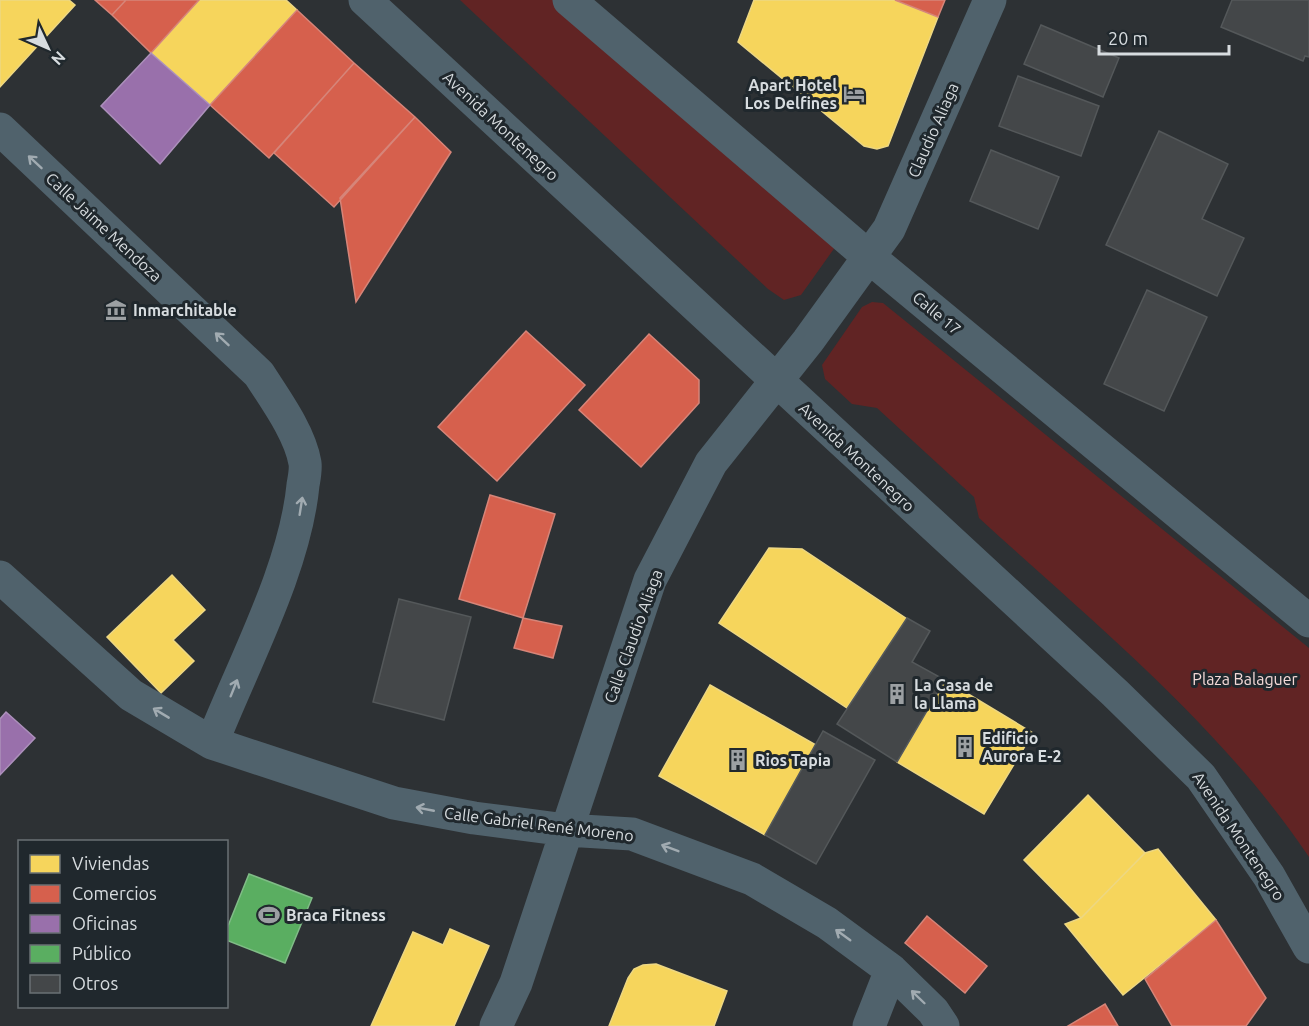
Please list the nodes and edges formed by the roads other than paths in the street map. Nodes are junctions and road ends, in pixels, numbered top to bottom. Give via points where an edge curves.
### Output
1 (365, 0) edge
2 (569, 0) edge
3 (990, 0) edge
4 (385, 11) edge
5 (0, 129) edge
6 (869, 257) junction
7 (776, 382) junction
8 (0, 577) edge
9 (1309, 621) edge
10 (212, 743) junction
11 (566, 830) junction
12 (1309, 947) edge
13 (891, 970) junction
14 (496, 1026) edge
15 (868, 1026) edge
16 (943, 1026) edge

1 - 4 street, Avenida Montenegro
2 - 6 street, Calle 17
3 - 6 street, Claudio Aliaga via 889,230
4 - 7 street, Avenida Montenegro
10 -> 5 street, Calle Jaime Mendoza via 266,618 285,561 301,510 305,463 289,421 259,374
6 - 7 street, Calle Claudio Aliaga
6 - 9 street, Calle 17
7 - 11 street, Calle Claudio Aliaga via 711,463 650,580
7 - 12 street, Avenida Montenegro via 1201,777 1269,876
10 -> 8 street, Calle Gabriel René Moreno via 131,695
11 -> 10 street, Calle Gabriel René Moreno via 394,803
13 -> 11 street, Calle Gabriel René Moreno via 827,923 752,879 632,834
11 - 14 street, Calle Claudio Aliaga via 516,983
13 - 15 street
16 -> 13 street, Calle Gabriel René Moreno

